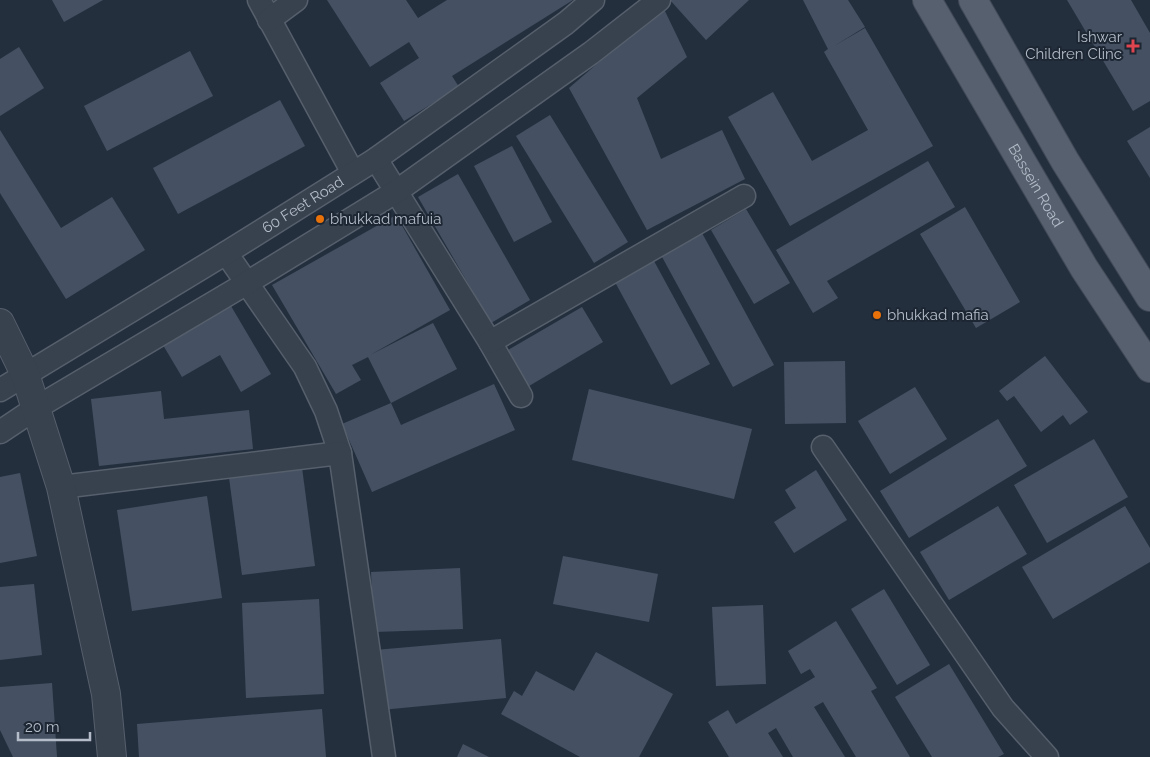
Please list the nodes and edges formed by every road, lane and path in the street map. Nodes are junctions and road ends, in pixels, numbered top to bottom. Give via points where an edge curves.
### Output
1 (258, 0) edge
2 (296, 0) edge
3 (593, 0) edge
4 (659, 0) edge
5 (927, 0) edge
6 (972, 0) edge
7 (269, 20) junction
8 (376, 159) junction
9 (353, 173) junction
10 (397, 192) junction
11 (744, 196) dead end
12 (226, 253) junction
13 (247, 283) junction
14 (1150, 296) edge
15 (0, 323) edge
16 (490, 342) junction
17 (1150, 368) edge
18 (25, 374) junction
19 (0, 390) edge
20 (521, 396) dead end
21 (36, 408) junction
22 (0, 432) edge
23 (824, 447) dead end
24 (340, 454) junction
25 (62, 487) junction
26 (1039, 755) edge
27 (112, 757) edge
28 (384, 757) edge

1 - 7 street
2 - 7 street
3 - 8 street, 60 Feet Road via 566,23
4 - 10 street via 591,53
5 - 17 main road, Bassein Road via 1084,268
6 - 14 main road via 1065,161
7 - 9 street
8 - 9 street, 60 Feet Road
8 - 10 street
9 - 12 street, 60 Feet Road
10 - 13 street
10 - 16 street
11 - 16 street
12 - 13 street
12 - 18 street, 60 Feet Road
13 - 21 street
13 - 24 street via 305,367 326,411
15 - 18 street
16 - 20 street
18 - 19 street, 60 Feet Road
18 - 21 street
21 - 22 street
21 - 25 street
23 - 26 street via 1002,708
24 - 25 street
24 - 28 street
25 - 27 street via 106,694

